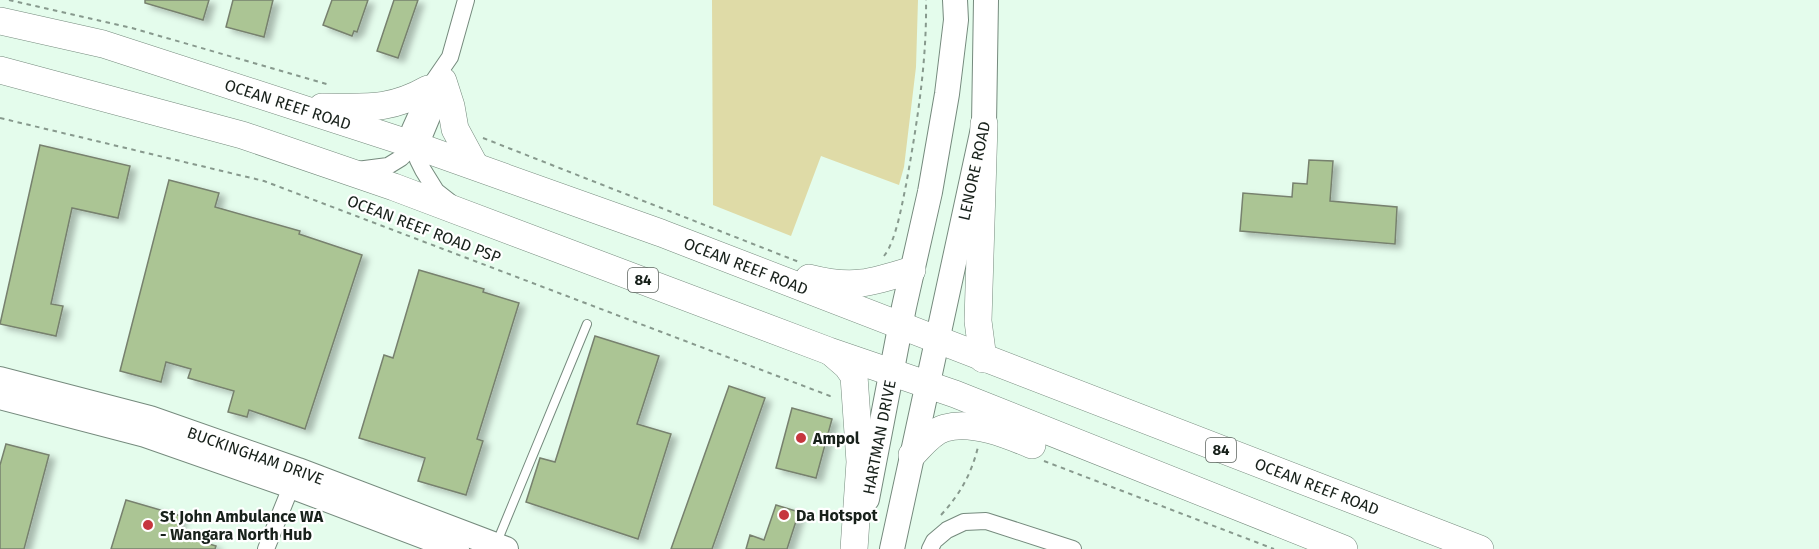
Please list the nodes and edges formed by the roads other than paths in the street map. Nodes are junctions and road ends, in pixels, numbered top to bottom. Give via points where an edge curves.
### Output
1 (466, 0) edge
2 (956, 0) edge
3 (986, 0) edge
4 (0, 21) edge
5 (0, 70) edge
6 (438, 79) junction
7 (297, 107) junction
8 (984, 124) junction
9 (414, 145) junction
10 (475, 166) junction
11 (343, 170) junction
12 (460, 212) junction
13 (661, 233) junction
14 (912, 270) junction
15 (587, 324) dead end
16 (900, 326) junction
17 (937, 340) junction
18 (829, 351) junction
19 (983, 359) junction
20 (893, 373) junction
21 (0, 379) edge
22 (928, 385) junction
23 (0, 397) edge
24 (912, 455) junction
25 (295, 478) junction
26 (1248, 512) junction
27 (501, 547) edge
28 (266, 549) edge
29 (458, 549) edge
30 (855, 549) edge
31 (892, 549) edge
32 (930, 549) edge
33 (1073, 549) edge
34 (1344, 549) edge
35 (1480, 549) edge

1 - 6 street via 450,57
2 - 14 street via 947,94
3 - 8 street, LENORE ROAD
4 - 7 main road, OCEAN REEF ROAD / 84 via 103,44
5 - 11 main road, 84 via 242,135
6 - 7 main road via 406,101 391,105
6 - 9 street via 442,93 425,134
6 - 10 main road via 451,106 455,129
7 - 9 main road, OCEAN REEF ROAD / 84
8 - 17 street, LENORE ROAD
8 - 19 main road via 978,321
9 - 10 main road, OCEAN REEF ROAD / 84
9 - 11 street via 388,166
9 - 12 street via 436,191
10 - 13 main road, OCEAN REEF ROAD / 84
11 - 12 main road, 84
12 - 18 main road, 84
13 - 14 main road via 707,244 771,268 839,284 868,284
13 - 16 main road, OCEAN REEF ROAD / 84
14 - 16 street
15 - 27 lane
16 - 17 main road, OCEAN REEF ROAD / 84
16 - 20 street, HARTMAN DRIVE
17 - 19 main road, OCEAN REEF ROAD / 84
17 - 22 street
18 - 20 main road, 84
18 - 30 main road via 854,376 860,462
19 - 35 main road, OCEAN REEF ROAD / 84
20 - 22 main road, 84
20 - 30 street, HARTMAN DRIVE
21 - 25 street, BUCKINGHAM DRIVE via 150,418
22 - 24 street
22 - 26 main road, 84
23 - 25 street, BUCKINGHAM DRIVE
24 - 26 main road via 945,428 983,428 1145,489
24 - 31 street
25 - 27 street, BUCKINGHAM DRIVE
25 - 28 street
25 - 29 street, BUCKINGHAM DRIVE
26 - 34 main road, 84
32 - 33 street via 946,530 964,522 986,521

